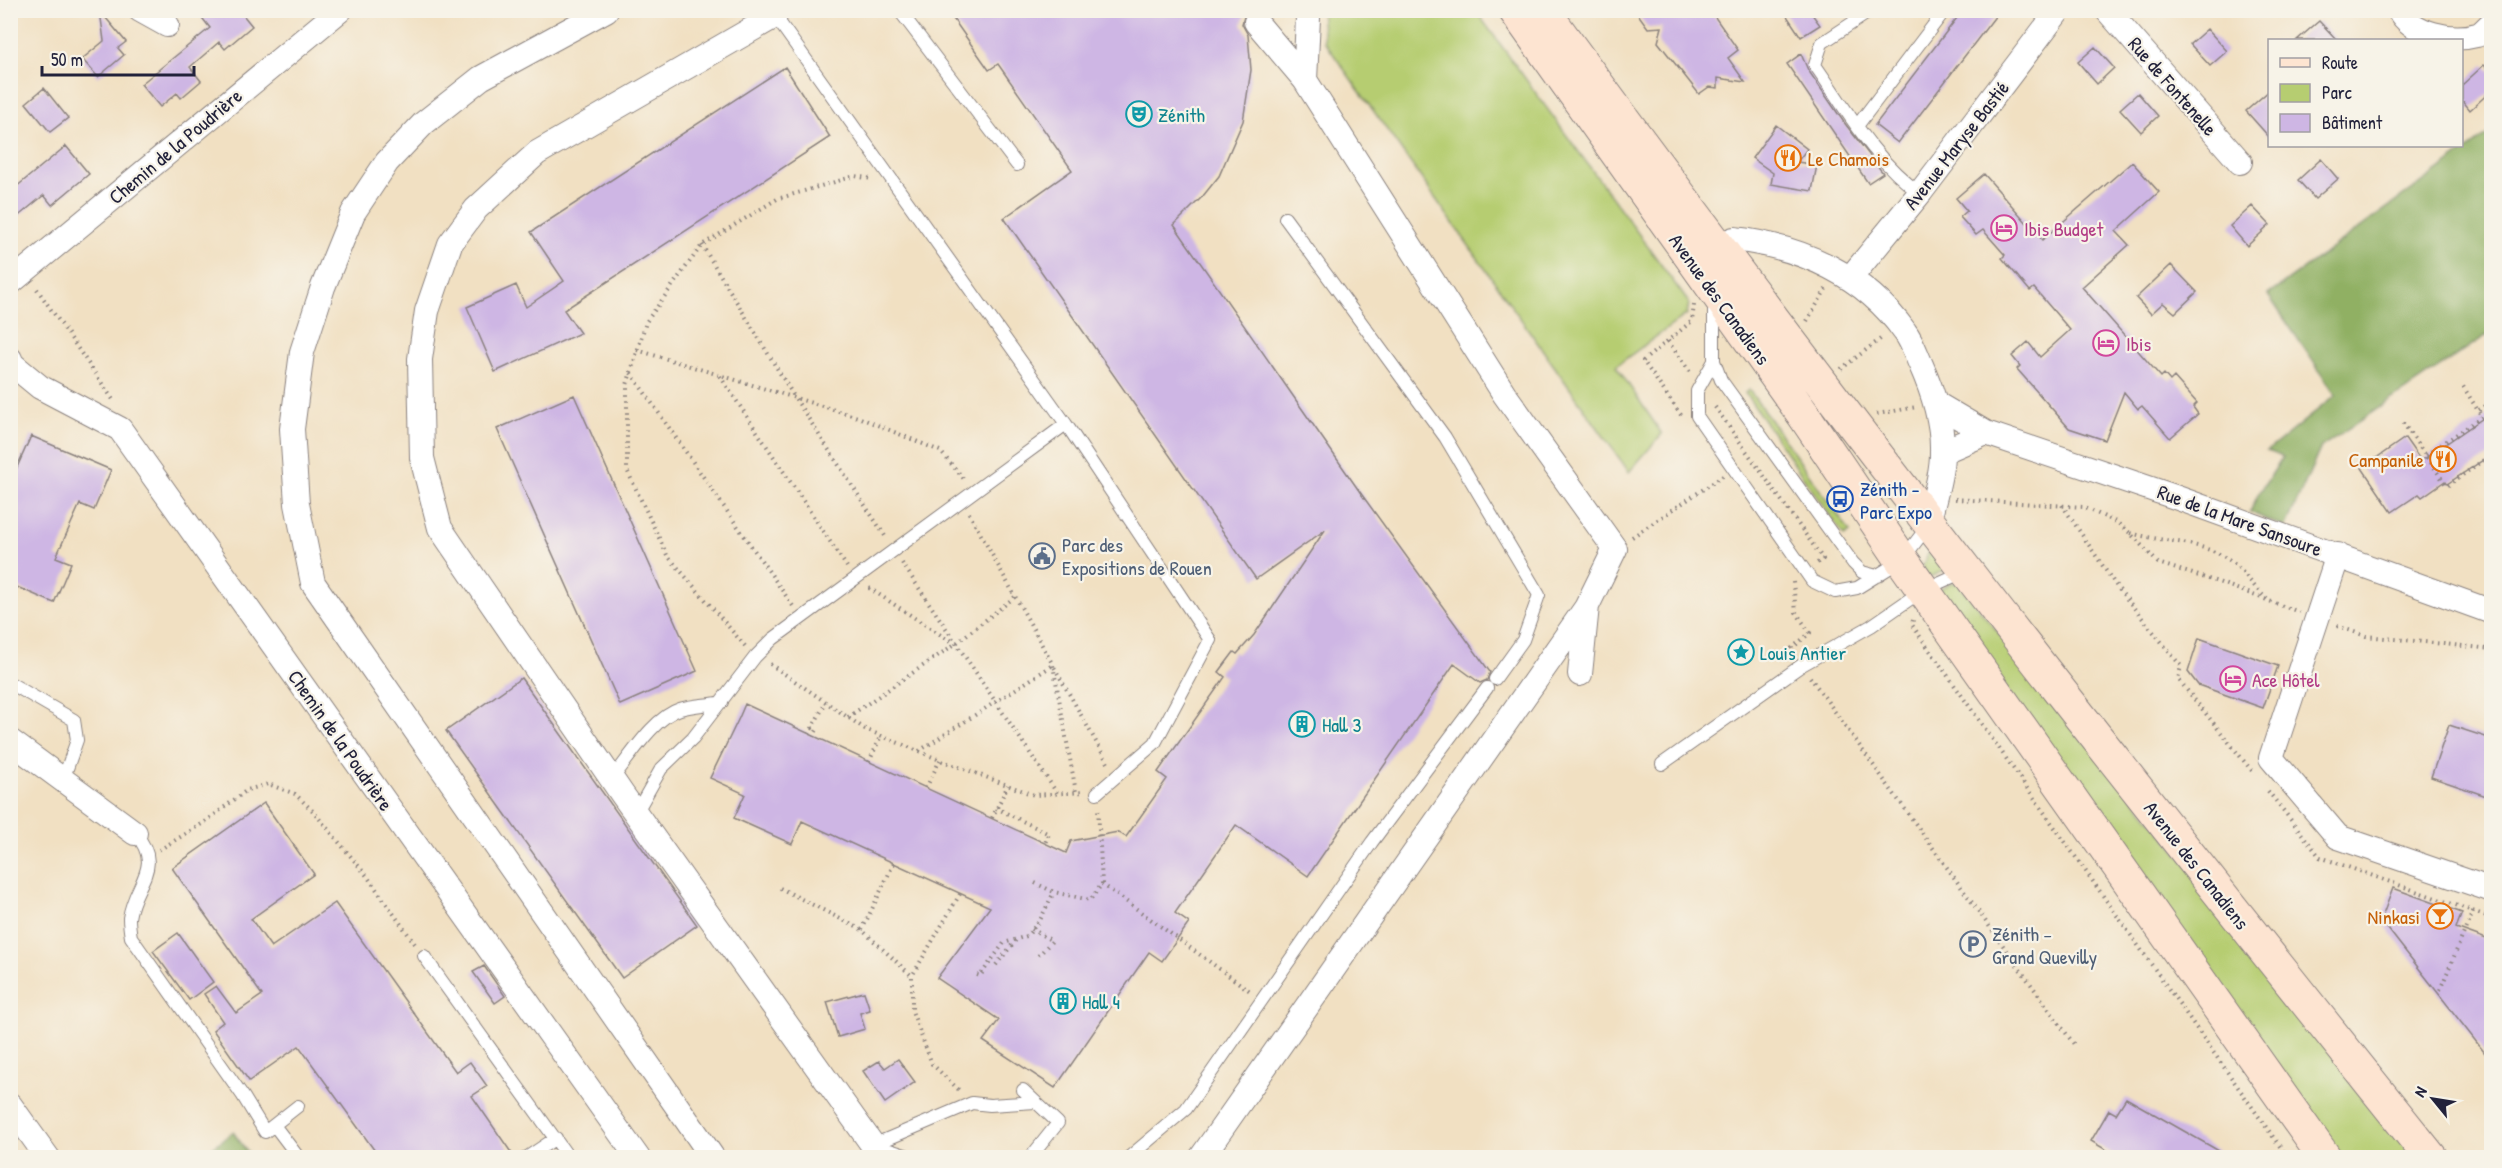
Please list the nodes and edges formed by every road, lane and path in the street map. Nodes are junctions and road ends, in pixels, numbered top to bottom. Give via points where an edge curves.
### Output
1 (140, 10) edge
2 (340, 10) edge
3 (606, 10) edge
4 (899, 10) edge
5 (1306, 10) edge
6 (1515, 10) edge
7 (1872, 10) edge
8 (1945, 10) edge
9 (2059, 10) edge
10 (2107, 10) edge
11 (2399, 10) edge
12 (1548, 13) edge
13 (775, 16) joint
14 (1256, 22) dead end
15 (2492, 23) edge
16 (167, 25) dead end
17 (1305, 80) junction
18 (1857, 126) junction
19 (2240, 162) dead end
20 (1017, 165) dead end
21 (894, 183) junction
22 (1920, 193) junction
23 (1285, 218) dead end
24 (702, 245) junction
25 (1844, 274) junction
26 (17, 277) edge
27 (1707, 277) junction
28 (1806, 322) dead end
29 (1899, 325) junction
30 (638, 350) junction
31 (10, 359) edge
32 (1714, 361) junction
33 (1841, 369) dead end
34 (631, 372) junction
35 (719, 375) junction
36 (2461, 383) dead end
37 (795, 398) junction
38 (2492, 402) edge
39 (1935, 403) junction
40 (1715, 407) dead end
41 (2479, 410) junction
42 (1872, 415) dead end
43 (1683, 418) dead end
44 (2403, 423) dead end
45 (1066, 424) junction
46 (120, 429) junction
47 (1986, 433) junction
48 (1942, 452) junction
49 (2492, 454) edge
50 (2426, 455) junction
51 (1716, 466) dead end
52 (1722, 476) junction
53 (1729, 485) dead end
54 (974, 491) junction
55 (961, 501) junction
56 (1936, 511) junction
57 (2130, 533) junction
58 (1615, 549) junction
59 (894, 550) junction
60 (2338, 555) junction
61 (1890, 568) junction
62 (1805, 571) junction
63 (1964, 571) junction
64 (855, 579) junction
65 (1016, 596) junction
66 (2270, 601) junction
67 (1918, 603) junction
68 (1587, 606) junction
69 (2492, 612) edge
70 (802, 618) junction
71 (2317, 619) junction
72 (955, 644) junction
73 (2492, 649) edge
74 (755, 657) junction
75 (1053, 665) junction
76 (1802, 666) junction
77 (1580, 674) dead end
78 (10, 683) edge
79 (995, 699) junction
80 (722, 702) junction
81 (826, 702) junction
82 (848, 717) junction
83 (811, 735) dead end
84 (881, 736) junction
85 (10, 741) edge
86 (918, 751) junction
87 (940, 760) junction
88 (869, 762) dead end
89 (1662, 764) dead end
90 (1116, 777) junction
91 (612, 779) junction
92 (63, 780) junction
93 (1008, 785) junction
94 (926, 788) dead end
95 (1077, 792) junction
96 (1097, 793) junction
97 (1058, 794) junction
98 (996, 808) junction
99 (636, 813) junction
100 (992, 818) dead end
101 (142, 843) junction
102 (1045, 843) dead end
103 (894, 863) dead end
104 (1035, 883) dead end
105 (1102, 884) junction
106 (780, 888) dead end
107 (2488, 889) edge
108 (1054, 892) junction
109 (960, 894) dead end
110 (1032, 929) junction
111 (862, 930) junction
112 (1006, 936) dead end
113 (1018, 937) junction
114 (1011, 941) junction
115 (1037, 949) dead end
116 (1042, 952) junction
117 (1038, 956) dead end
118 (424, 957) joint
119 (998, 964) dead end
120 (977, 975) dead end
121 (912, 976) junction
122 (2440, 990) dead end
123 (1262, 999) junction
124 (2076, 1047) dead end
125 (1023, 1090) dead end
126 (1035, 1102) junction
127 (972, 1103) junction
128 (10, 1105) edge
129 (298, 1106) dead end
130 (274, 1125) junction
131 (555, 1138) junction
132 (878, 1151) edge
133 (48, 1158) edge
134 (299, 1158) edge
135 (526, 1158) edge
136 (569, 1158) edge
137 (638, 1158) edge
138 (713, 1158) edge
139 (914, 1158) edge
140 (1030, 1158) edge
141 (1128, 1158) edge
142 (1201, 1158) edge
143 (2288, 1158) edge
144 (2325, 1158) edge
145 (2431, 1158) edge

1 - 16 street
2 - 26 street, Chemin de la Poudrière
3 - 138 street via 481,78 441,110 387,162 353,213 302,352 292,429 297,504 313,584
4 - 20 lane
5 - 17 street
6 - 27 main road, Avenue des Canadiens
7 - 18 lane via 1822,43 1815,65
8 - 18 lane
9 - 22 street, Avenue Maryse Bastié
10 - 19 street, Rue de Fontenelle
11 - 15 street via 2405,21 2441,37 2478,35
12 - 27 main road, Avenue des Canadiens
13 - 21 lane
13 - 91 street via 537,153 476,209 450,244 427,311 420,358 422,458 440,528
14 - 17 street
17 - 58 street via 1505,395
18 - 22 lane via 1896,174
21 - 24 path via 855,176 777,199
21 - 45 lane
22 - 25 street, Avenue Maryse Bastié
23 - 123 lane via 1444,437 1539,595 1523,640 1372,842
24 - 30 path via 646,322
24 - 37 path
25 - 27 street via 1776,246 1734,240
25 - 28 path
25 - 29 street via 1876,298
26 - 46 path via 113,397
27 - 32 lane
27 - 43 path via 1692,321 1643,361
27 - 56 main road, Avenue des Canadiens
27 - 61 main road, Avenue des Canadiens via 1803,414
29 - 33 path
29 - 39 street via 1911,342
30 - 34 path
30 - 35 path
31 - 46 street, Chemin de la Poudrière via 40,387
32 - 61 lane via 1726,387 1853,563 1862,572
32 - 62 lane via 1697,391 1697,417
34 - 70 path
34 - 74 path via 627,385 627,470 667,555
35 - 37 path
35 - 64 path
36 - 41 path
37 - 54 path via 858,417 940,451
37 - 59 path
38 - 41 path
39 - 42 path
39 - 47 street, Rue de la Mare Sansoure
39 - 48 street via 1941,422
40 - 62 path via 1823,559
41 - 50 path via 2482,417
44 - 50 path
45 - 54 lane
45 - 90 lane via 1210,640 1155,743
46 - 137 street, Chemin de la Poudrière
47 - 48 street
47 - 60 street, Rue de la Mare Sansoure
48 - 56 street
49 - 50 path via 2447,486
51 - 52 path
52 - 53 path
52 - 58 path
54 - 55 lane
55 - 59 lane
55 - 65 path
56 - 57 path via 1975,502 2083,507
56 - 61 lane
56 - 63 main road, Avenue des Canadiens
57 - 66 path via 2158,564
57 - 66 path via 2212,550 2234,563
58 - 68 street
59 - 64 lane
59 - 72 path
60 - 69 street, Rue de la Mare Sansoure
60 - 71 street
61 - 62 lane via 1857,588 1835,592 1818,585
61 - 67 main road, Avenue des Canadiens
62 - 76 path via 1793,579 1796,612 1810,633 1792,648
63 - 67 lane
63 - 145 main road, Avenue des Canadiens
64 - 70 lane
64 - 72 path
65 - 72 path
65 - 75 path
66 - 71 path
67 - 76 lane
67 - 143 path via 1912,625
67 - 144 main road, Avenue des Canadiens
68 - 77 street
68 - 142 street
70 - 74 lane
71 - 73 path via 2366,636
71 - 107 street via 2271,758 2338,837
72 - 79 path
72 - 82 path
74 - 80 lane
74 - 81 path
75 - 79 path
75 - 90 path
75 - 95 path
76 - 89 lane
76 - 124 path
78 - 92 lane via 74,720 77,740
79 - 86 path
79 - 97 path
80 - 91 lane via 680,709 657,721
80 - 99 lane via 661,769
81 - 82 path
81 - 83 path via 812,728 817,730
82 - 84 path
84 - 86 path
84 - 88 path
85 - 92 street
86 - 87 path
87 - 93 path
87 - 94 path
90 - 96 lane
91 - 99 street
92 - 101 street
93 - 97 path via 1034,795
93 - 98 path
95 - 96 path
95 - 97 path
96 - 105 path
98 - 100 path
98 - 102 path via 1049,834
99 - 132 street
101 - 118 path via 165,848 248,790 268,784 295,794 367,876
101 - 130 lane via 149,863 129,918 131,938 265,1132
103 - 111 path
104 - 108 path
105 - 108 path via 1089,900
105 - 123 path
106 - 111 path
107 - 122 path
108 - 110 path
109 - 121 path
110 - 113 path via 1027,936
110 - 116 path via 1052,941
111 - 121 path
112 - 114 path
113 - 114 path
113 - 119 path
114 - 120 path via 1004,943
115 - 116 path
116 - 117 path
118 - 131 lane
121 - 127 path via 912,1011 932,1064
123 - 141 lane via 1186,1109
125 - 126 lane
126 - 127 lane
126 - 140 lane via 1058,1123
127 - 132 lane
128 - 133 street
129 - 130 lane
130 - 134 lane
131 - 135 lane
131 - 136 lane
132 - 139 lane

